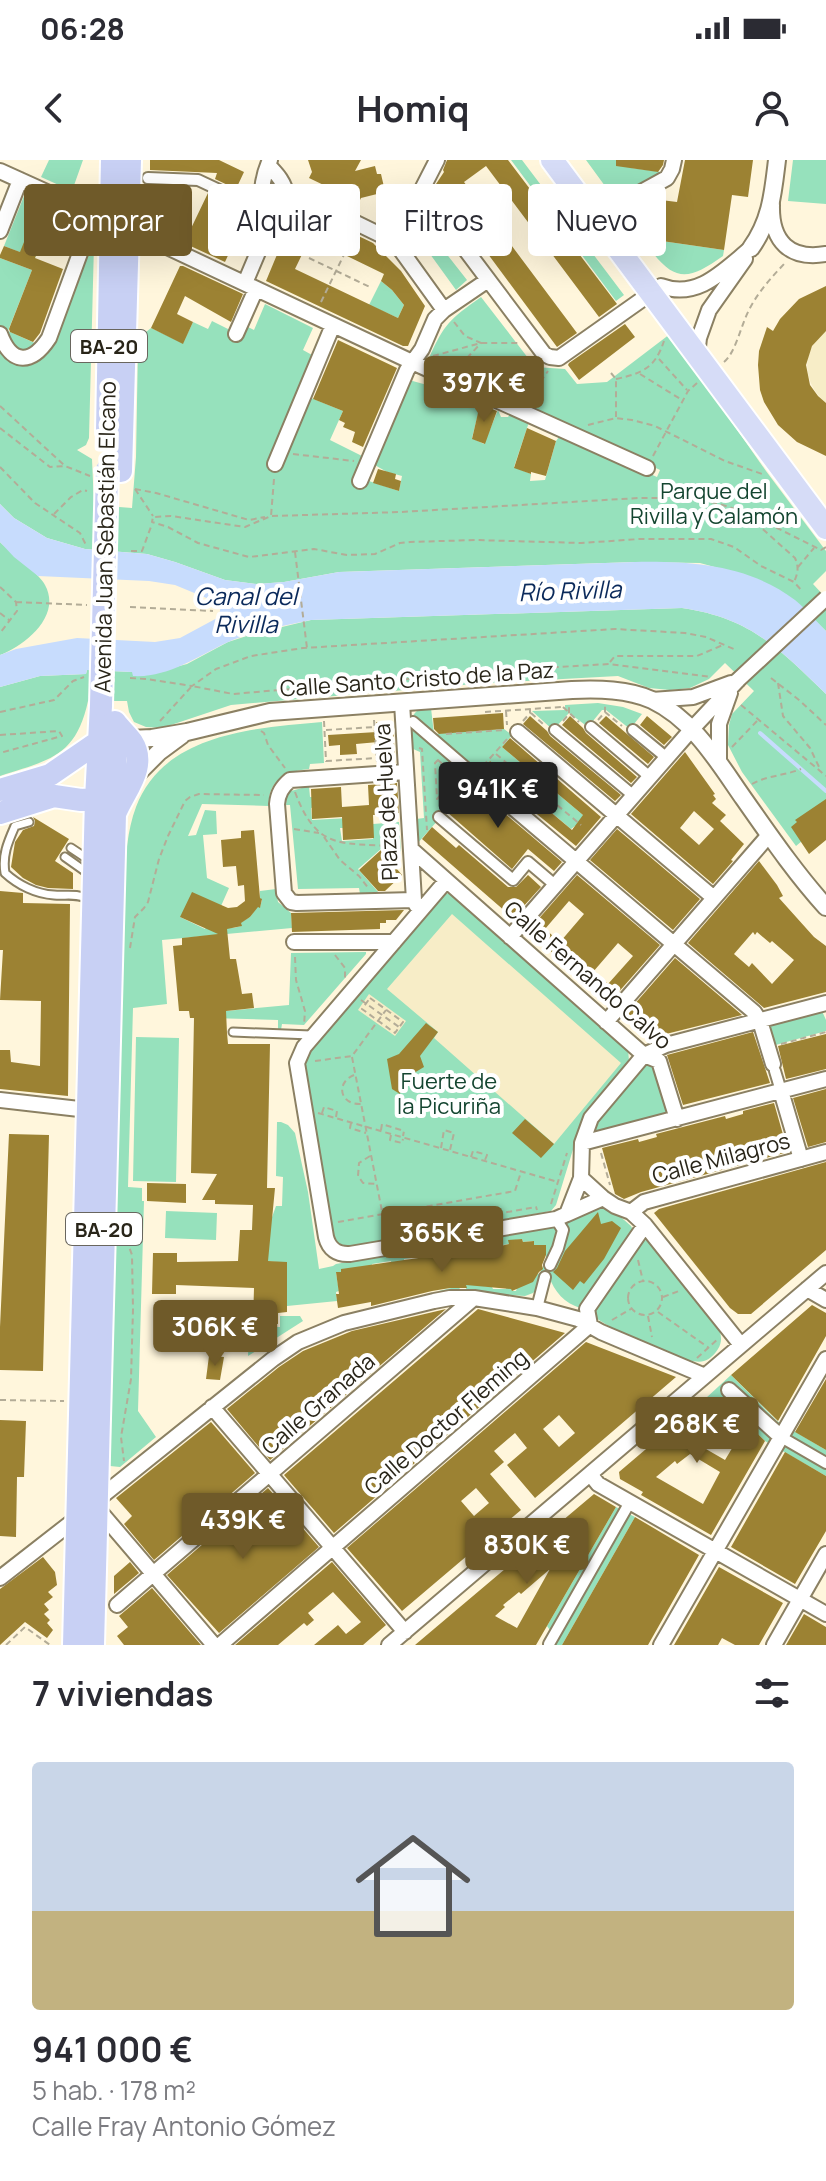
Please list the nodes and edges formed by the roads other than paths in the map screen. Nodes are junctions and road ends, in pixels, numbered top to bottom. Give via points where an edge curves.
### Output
1 (112, 160) edge
2 (130, 160) edge
3 (437, 160) edge
4 (552, 160) edge
5 (572, 160) edge
6 (674, 160) edge
7 (777, 160) edge
8 (267, 167) edge
9 (0, 171) edge
10 (148, 178) dead end
11 (20, 180) junction
12 (29, 184) edge
13 (112, 184) edge
14 (123, 184) edge
15 (284, 184) edge
16 (425, 184) edge
17 (587, 184) edge
18 (656, 184) edge
19 (208, 185) edge
20 (772, 201) junction
21 (0, 231) edge
22 (751, 248) junction
23 (826, 254) edge
24 (93, 256) edge
25 (111, 256) edge
26 (185, 256) edge
27 (259, 256) edge
28 (405, 256) edge
29 (470, 256) edge
30 (634, 256) edge
31 (488, 280) junction
32 (250, 286) junction
33 (656, 290) junction
34 (444, 310) junction
35 (333, 325) junction
36 (0, 334) edge
37 (236, 334) dead end
38 (698, 347) junction
39 (412, 362) junction
40 (277, 458) road end
41 (647, 468) road end
42 (360, 481) dead end
43 (826, 510) edge
44 (820, 537) edge
45 (826, 598) edge
46 (736, 681) junction
47 (652, 700) junction
48 (402, 703) junction
49 (413, 722) dead end
50 (116, 726) junction
51 (591, 727) dead end
52 (517, 729) road end
53 (555, 730) road end
54 (633, 730) road end
55 (691, 730) junction
56 (187, 732) junction
57 (78, 756) junction
58 (667, 758) junction
59 (724, 758) junction
60 (406, 772) junction
61 (135, 776) junction
62 (476, 777) joint
63 (650, 777) junction
64 (52, 785) junction
65 (0, 790) edge
66 (634, 796) junction
67 (101, 805) junction
68 (617, 815) junction
69 (439, 817) road end
70 (5, 819) edge
71 (29, 822) dead end
72 (23, 830) dead end
73 (769, 835) junction
74 (71, 848) dead end
75 (411, 849) junction
76 (65, 857) dead end
77 (576, 862) junction
78 (94, 874) junction
79 (446, 881) junction
80 (555, 885) junction
81 (714, 898) junction
82 (93, 904) junction
83 (416, 906) junction
84 (826, 907) edge
85 (510, 937) junction
86 (295, 942) road end
87 (394, 942) junction
88 (674, 944) junction
89 (826, 1004) edge
90 (760, 1021) junction
91 (606, 1022) junction
92 (233, 1032) dead end
93 (307, 1035) junction
94 (644, 1055) junction
95 (774, 1068) joint
96 (826, 1079) edge
97 (781, 1091) junction
98 (0, 1100) edge
99 (88, 1110) junction
100 (677, 1119) junction
101 (582, 1143) junction
102 (826, 1152) edge
103 (801, 1159) junction
104 (581, 1178) junction
105 (607, 1192) junction
106 (631, 1212) junction
107 (562, 1216) junction
108 (645, 1225) junction
109 (550, 1265) dead end
110 (826, 1273) edge
111 (545, 1277) dead end
112 (807, 1289) junction
113 (474, 1298) junction
114 (826, 1300) edge
115 (537, 1308) junction
116 (596, 1329) junction
117 (741, 1345) junction
118 (826, 1359) edge
119 (705, 1376) junction
120 (729, 1390) dead end
121 (212, 1407) junction
122 (781, 1437) junction
123 (826, 1463) edge
124 (270, 1474) junction
125 (594, 1479) junction
126 (630, 1502) junction
127 (91, 1509) junction
128 (333, 1548) junction
129 (716, 1551) junction
130 (826, 1554) edge
131 (154, 1573) junction
132 (0, 1578) edge
133 (800, 1599) junction
134 (117, 1605) dead end
135 (826, 1614) edge
136 (405, 1632) junction
137 (549, 1644) edge
138 (74, 1645) edge
139 (93, 1645) edge
140 (217, 1645) edge
141 (389, 1645) edge
142 (661, 1645) edge
143 (774, 1645) edge

1 - 13 highway, Avenida Juan Sebastián Elcano / BA-20
2 - 14 highway, Avenida Juan Sebastián Elcano / BA-20
3 - 16 street
4 - 33 main road
5 - 17 main road
6 - 18 street via 667,178
7 - 20 street
8 - 15 street
9 - 11 street
10 - 19 street
11 - 12 street
11 - 21 street
20 - 22 street via 765,227
20 - 23 street via 774,229 781,241 796,254
22 - 33 street via 699,287
22 - 38 street via 709,310
24 - 36 street via 49,338 33,357 12,355
25 - 50 highway, Avenida Juan Sebastián Elcano / BA-20 via 108,473
26 - 32 street
27 - 32 street
28 - 34 street
29 - 31 street
30 - 33 main road
31 - 33 street via 544,354 559,358
31 - 34 street
32 - 35 street
32 - 37 street
33 - 38 main road
34 - 39 street
35 - 39 street
35 - 40 street
38 - 43 main road
38 - 44 main road via 786,474
39 - 41 street
39 - 42 street
45 - 46 street, Calle Santo Cristo de la Paz, bridge
46 - 47 street, Calle Santo Cristo de la Paz via 693,697
46 - 55 street, Calle Santo Cristo de la Paz
46 - 59 street, Calle Santo Cristo de la Paz via 719,724
47 - 48 street, Calle Santo Cristo de la Paz via 593,689
47 - 55 street, Calle Santo Cristo de la Paz
48 - 56 street, Calle Santo Cristo de la Paz via 270,712
48 - 60 street, Plaza de Huelva
49 - 62 street
50 - 56 street, Calle Santo Cristo de la Paz
50 - 57 highway via 90,740
50 - 61 highway via 138,757
50 - 67 highway, BA-20
51 - 63 street
52 - 68 street
53 - 66 street
54 - 58 street
55 - 58 street
55 - 59 street, Calle Santo Cristo de la Paz
56 - 61 street
57 - 64 highway
57 - 67 highway via 72,781
58 - 63 street
59 - 73 street, Calle Santo Cristo de la Paz
60 - 75 street, Plaza de Huelva
60 - 83 street via 290,780 278,796 278,823 284,893 291,902
61 - 67 highway
62 - 77 street
63 - 66 street
64 - 65 highway
64 - 67 highway
64 - 70 highway
66 - 68 street
67 - 78 highway, BA-20
67 - 127 highway, BA-20
68 - 77 street
68 - 81 street
69 - 80 street via 513,880 528,862
70 - 71 lane
70 - 72 lane
70 - 82 lane via 5,873 28,889 80,895
73 - 81 street
73 - 84 street, Calle Santo Cristo de la Paz
74 - 78 lane via 89,859
75 - 79 street, Calle Fernando Calvo
75 - 83 street, Plaza de Huelva
76 - 78 lane
77 - 80 street
77 - 88 street
78 - 82 highway, BA-20
79 - 83 street
79 - 85 street, Calle Fernando Calvo
80 - 85 street
81 - 88 street
82 - 99 highway, BA-20
83 - 87 street
85 - 91 street, Calle Fernando Calvo
86 - 87 street
87 - 93 street
88 - 90 street
88 - 91 street
89 - 90 street
90 - 94 street
90 - 95 street
91 - 94 street, Calle Fernando Calvo
92 - 93 lane
93 - 107 street via 297,1063 326,1237 336,1252 350,1254
94 - 100 street, Calle Fernando Calvo via 659,1061
94 - 101 street via 591,1118
95 - 97 street
96 - 97 street
97 - 100 street
97 - 103 street
98 - 99 street
99 - 127 highway, BA-20
100 - 101 street
101 - 104 street
102 - 103 street, Calle Milagros
103 - 106 street, Calle Milagros via 644,1202
104 - 105 street
104 - 107 street
105 - 106 street via 615,1206
105 - 107 street
106 - 108 street
107 - 109 street via 563,1230
108 - 116 street via 587,1309
108 - 117 street
110 - 112 street
111 - 115 street
112 - 114 street
112 - 117 street
113 - 115 street
113 - 121 street via 434,1301 325,1329 273,1359
113 - 124 street, Calle Granada
115 - 116 street
116 - 119 street
116 - 128 street, Calle Doctor Fleming
117 - 119 street
118 - 122 street
119 - 125 street
120 - 122 street
121 - 124 street
121 - 127 street
122 - 123 street
122 - 129 street
124 - 128 street
124 - 131 street, Calle Granada
125 - 126 street
125 - 136 street
126 - 129 street
126 - 137 street
127 - 131 street
127 - 132 street
127 - 138 highway, BA-20
127 - 139 highway, BA-20
128 - 136 street
128 - 140 street, Calle Doctor Fleming
129 - 133 street
129 - 142 street
130 - 133 street
131 - 134 street, Calle Granada
131 - 140 street
133 - 135 street
133 - 143 street
136 - 141 street

